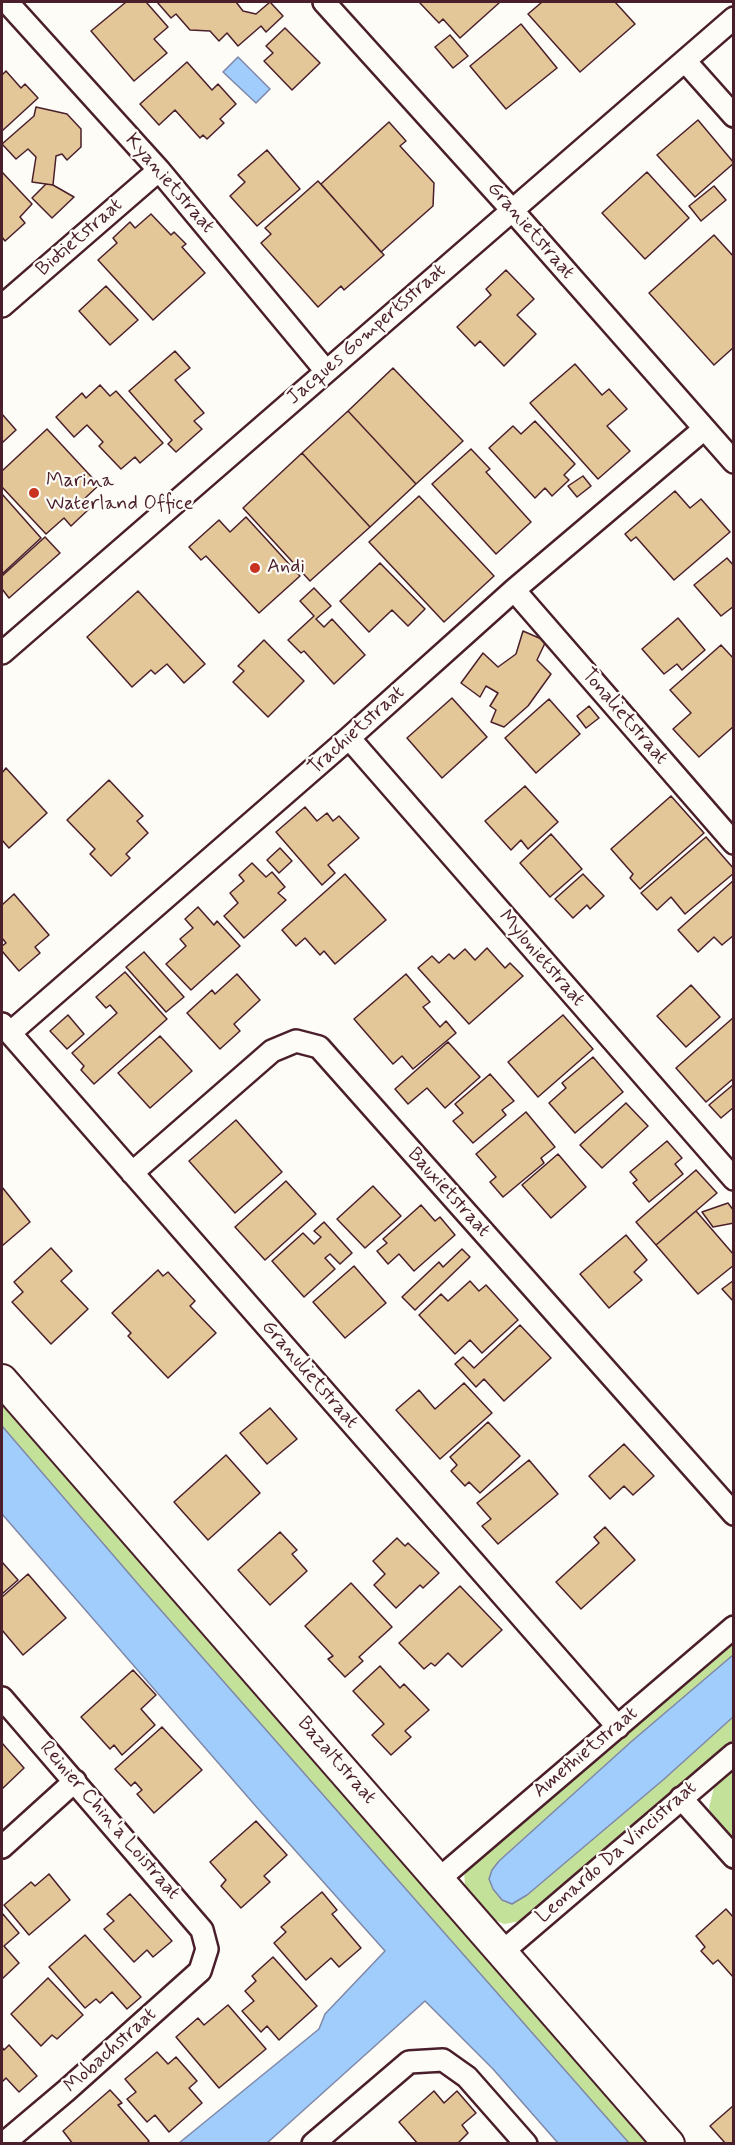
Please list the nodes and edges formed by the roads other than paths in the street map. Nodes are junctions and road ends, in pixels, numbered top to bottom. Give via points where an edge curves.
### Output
1 (8, 2) edge
2 (334, 5) edge
3 (734, 18) edge
4 (685, 61) junction
5 (734, 116) edge
6 (159, 170) junction
7 (512, 210) junction
8 (2, 306) edge
9 (326, 371) junction
10 (704, 429) junction
11 (734, 462) edge
12 (514, 590) junction
13 (2, 652) edge
14 (349, 738) junction
15 (734, 843) edge
16 (6, 1028) edge
17 (132, 1173) junction
18 (734, 1179) edge
19 (2, 1380) edge
20 (734, 1514) edge
21 (734, 1627) edge
22 (2, 1698) edge
23 (618, 1727) junction
24 (734, 1754) edge
25 (75, 1780) junction
26 (681, 1798) junction
27 (2, 1847) edge
28 (734, 1857) edge
29 (439, 1879) junction
30 (207, 1949) joint
31 (501, 1953) junction
32 (3, 2144) edge
33 (314, 2144) edge
34 (526, 2144) edge
35 (669, 2144) edge

1 - 6 street, Kyanietstraat
2 - 7 street, Granietstraat
3 - 4 street, Jacques Gompertsstraat
4 - 5 street
4 - 7 street, Jacques Gompertsstraat
6 - 8 street, Biotietstraat
6 - 9 street, Kyanietstraat
7 - 9 street, Jacques Gompertsstraat
7 - 10 street, Granietstraat
9 - 13 street, Jacques Gompertsstraat
10 - 11 street, Granietstraat
10 - 12 street, Trachietstraat
12 - 14 street, Trachietstraat
12 - 15 street, Tonalietstraat
14 - 16 street, Trachietstraat
14 - 18 street, Mylonietstraat
16 - 17 street, Granulietstraat
17 - 20 street, Bauxietstraat via 272,1051 296,1041 320,1047
17 - 23 street, Granulietstraat
19 - 29 street, Bazaltstraat
21 - 23 street, Amethietstraat
22 - 25 street, Reinier Chin'a Loistraat
23 - 29 street, Amethietstraat
24 - 26 street, Leonardo Da Vincistraat
25 - 27 street
25 - 30 street, Reinier Chin'a Loistraat via 202,1930
26 - 28 street
26 - 31 street, Leonardo Da Vincistraat
29 - 31 street, Bazaltstraat
30 - 32 street, Mobachstraat via 200,1971
31 - 35 street, Bazaltstraat
33 - 34 street via 409,2062 443,2060 467,2077

